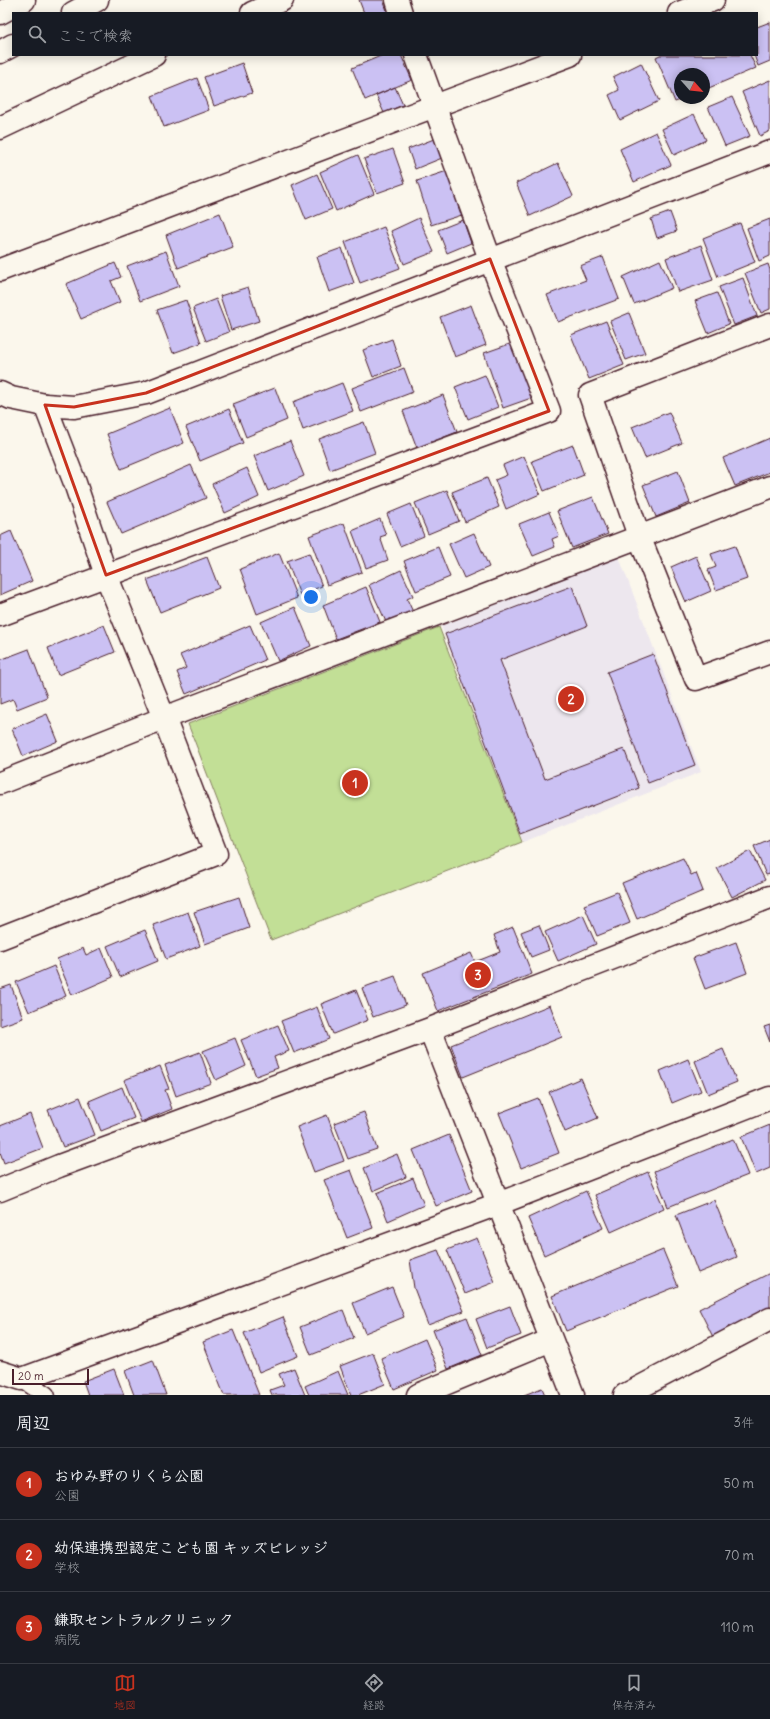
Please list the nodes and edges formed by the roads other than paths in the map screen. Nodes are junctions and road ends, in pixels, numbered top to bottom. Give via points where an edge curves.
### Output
1 (24, 0) edge
2 (97, 0) edge
3 (282, 0) edge
4 (397, 0) edge
5 (713, 0) edge
6 (75, 12) edge
7 (254, 12) edge
8 (401, 12) edge
9 (682, 12) edge
10 (0, 13) edge
11 (12, 46) edge
12 (0, 52) edge
13 (152, 56) edge
14 (416, 56) edge
15 (567, 56) edge
16 (435, 107) junction
17 (0, 128) edge
18 (770, 152) edge
19 (490, 259) junction
20 (0, 270) edge
21 (770, 326) edge
22 (0, 392) edge
23 (45, 405) junction
24 (770, 487) edge
25 (639, 536) junction
26 (106, 575) junction
27 (0, 615) edge
28 (770, 652) edge
29 (164, 718) junction
30 (0, 783) edge
31 (770, 897) edge
32 (0, 938) edge
33 (430, 1029) junction
34 (770, 1098) edge
35 (0, 1190) edge
36 (498, 1204) junction
37 (770, 1319) edge
38 (551, 1340) junction
39 (0, 1372) edge
40 (22, 1379) junction
41 (46, 1395) edge
42 (418, 1395) edge
43 (573, 1395) edge
44 (625, 1395) edge

1 - 10 street
2 - 6 street
3 - 7 street
4 - 8 street
5 - 9 street
11 - 12 street
13 - 17 street
14 - 16 street
15 - 16 street
16 - 19 street
16 - 20 street
18 - 19 street
19 - 23 street via 146,393 74,407
19 - 26 street via 549,411
21 - 25 street via 590,395
22 - 23 street via 11,398
23 - 26 street
24 - 25 street
25 - 28 street via 696,679
25 - 29 street
26 - 27 street
26 - 29 street
29 - 30 street
29 - 32 street via 216,854
31 - 33 street
33 - 35 street via 66,1163
33 - 36 street
34 - 36 street
36 - 38 street
36 - 40 street
37 - 44 street
38 - 42 street
38 - 43 street
39 - 40 street
40 - 41 street

